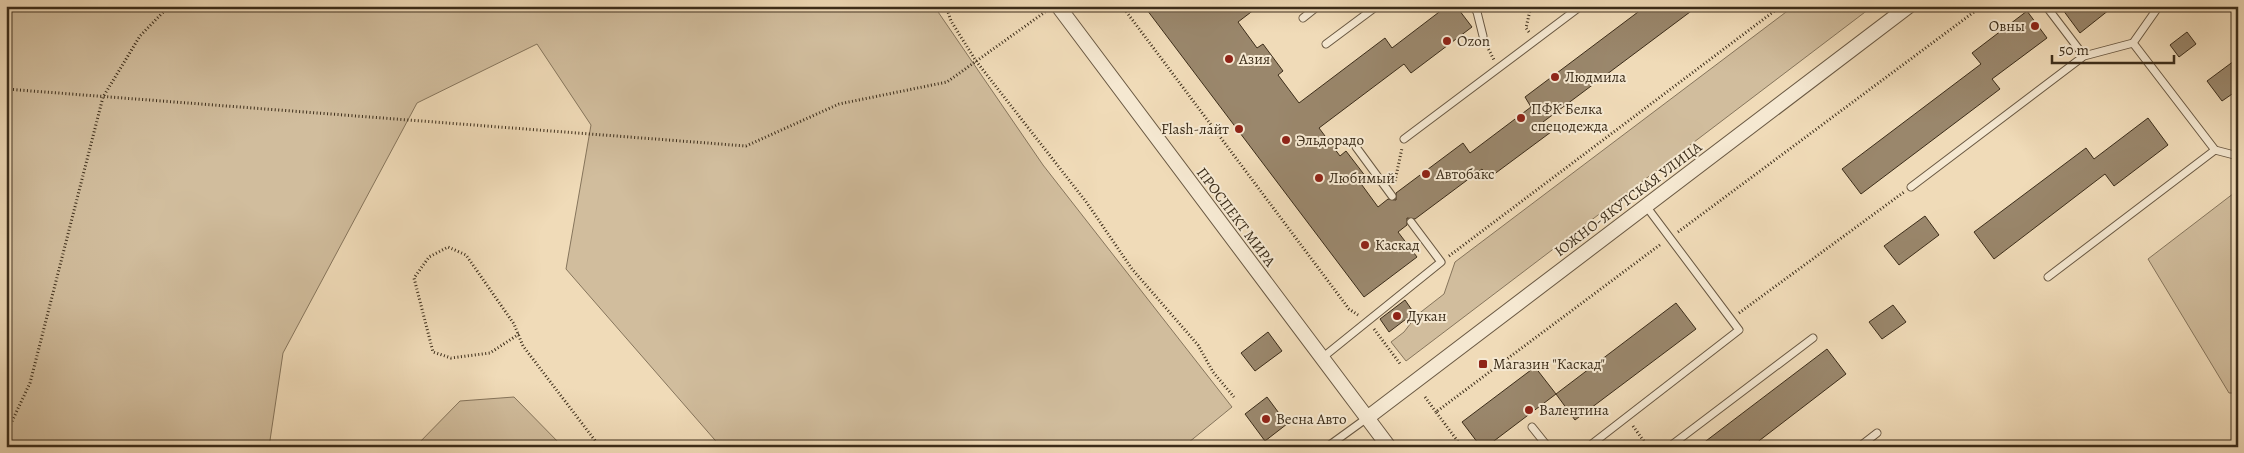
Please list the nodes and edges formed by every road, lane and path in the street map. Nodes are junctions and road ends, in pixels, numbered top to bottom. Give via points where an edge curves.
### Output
1 (169, 6) edge
2 (946, 6) edge
3 (1053, 6) edge
4 (1058, 6) edge
5 (1122, 6) edge
6 (1318, 6) edge
7 (1377, 6) edge
8 (1473, 6) edge
9 (1531, 6) edge
10 (1581, 6) edge
11 (1781, 6) edge
12 (1909, 6) edge
13 (1982, 6) edge
14 (2046, 6) edge
15 (2158, 6) edge
16 (1303, 18) dead end
17 (1526, 28) dead end
18 (1483, 36) dead end
19 (2134, 43) junction
20 (1326, 44) dead end
21 (2084, 56) junction
22 (976, 61) junction
23 (6, 90) edge
24 (103, 97) junction
25 (1404, 139) joint
26 (1356, 148) dead end
27 (2215, 150) junction
28 (2238, 156) edge
29 (1910, 187) joint
30 (1392, 196) joint
31 (1646, 206) junction
32 (1411, 222) dead end
33 (1670, 238) junction
34 (1441, 262) junction
35 (2048, 277) dead end
36 (1731, 319) junction
37 (1368, 321) junction
38 (519, 334) junction
39 (1813, 338) dead end
40 (1322, 358) junction
41 (1400, 364) dead end
42 (1425, 397) dead end
43 (1234, 398) dead end
44 (1436, 412) junction
45 (1626, 417) junction
46 (1367, 418) junction
47 (1532, 427) dead end
48 (1877, 433) dead end
49 (6, 434) edge
50 (600, 447) edge
51 (1327, 447) edge
52 (1389, 447) edge
53 (1462, 447) edge
54 (1548, 447) edge
55 (1588, 447) edge
56 (1648, 447) edge
57 (1668, 447) edge
58 (1859, 447) edge

1 - 24 path via 140,36
2 - 22 path via 951,21
3 - 22 path
4 - 40 street, ПРОСПЕКТ МИРА
5 - 37 path via 1349,309
6 - 16 lane
7 - 20 lane
8 - 18 lane
9 - 17 path
10 - 25 lane
11 - 34 path
12 - 31 street, ЮЖНО-ЯКУТСКАЯ УЛИЦА
13 - 33 path
14 - 21 lane
15 - 19 lane
19 - 21 lane
19 - 27 lane
21 - 29 lane
22 - 24 path via 947,82 840,104 746,146
22 - 43 path via 1087,203 1132,269 1198,345 1213,372
23 - 24 path
24 - 49 path via 30,384
25 - 30 path
26 - 30 lane
27 - 28 lane
27 - 35 lane
29 - 36 path
31 - 33 lane
31 - 46 street, ЮЖНО-ЯКУТСКАЯ УЛИЦА
32 - 34 lane
33 - 36 lane
33 - 44 path
34 - 37 lane
36 - 45 lane via 1739,330
37 - 40 lane
37 - 41 path
38 - 38 path via 466,255 448,247 429,257 414,278 433,352 450,358 490,353
38 - 50 path via 523,346
39 - 57 lane
40 - 46 street, ПРОСПЕКТ МИРА
42 - 44 path
44 - 53 path
45 - 55 lane
45 - 56 path
46 - 51 lane
46 - 52 street, ПРОСПЕКТ МИРА
47 - 54 lane
48 - 58 lane

